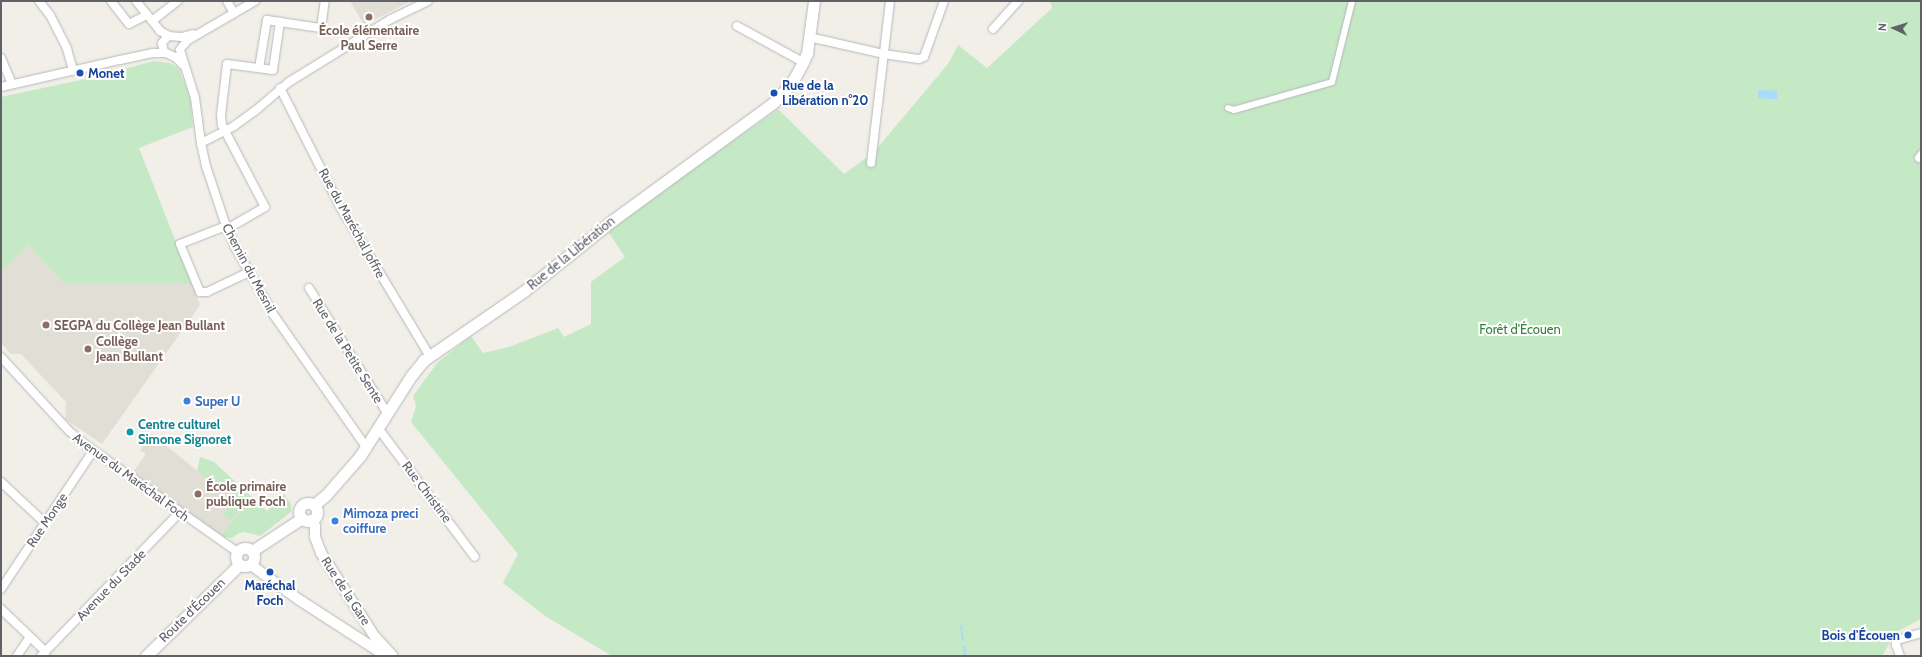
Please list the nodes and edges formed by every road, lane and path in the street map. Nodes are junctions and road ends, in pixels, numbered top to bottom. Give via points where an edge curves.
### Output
1 (39, 1) edge
2 (111, 1) edge
3 (136, 1) edge
4 (178, 1) edge
5 (227, 1) edge
6 (256, 1) edge
7 (325, 1) edge
8 (428, 1) edge
9 (814, 1) edge
10 (890, 1) edge
11 (944, 1) edge
12 (1018, 1) edge
13 (1352, 1) edge
14 (234, 13) junction
15 (150, 18) junction
16 (280, 22) junction
17 (737, 26) dead end
18 (993, 28) dead end
19 (206, 30) junction
20 (166, 37) junction
21 (809, 37) junction
22 (180, 49) junction
23 (168, 54) junction
24 (883, 54) junction
25 (1, 58) edge
26 (120, 60) junction
27 (804, 62) junction
28 (184, 66) junction
29 (259, 68) junction
30 (73, 70) junction
31 (12, 84) junction
32 (1, 87) edge
33 (280, 88) junction
34 (1228, 108) dead end
35 (224, 131) junction
36 (200, 142) junction
37 (871, 163) dead end
38 (226, 228) junction
39 (249, 272) junction
40 (309, 288) dead end
41 (429, 355) junction
42 (1, 357) edge
43 (387, 413) junction
44 (378, 428) junction
45 (366, 447) junction
46 (93, 451) junction
47 (1, 482) edge
48 (179, 513) junction
49 (306, 519) junction
50 (45, 523) junction
51 (252, 551) junction
52 (236, 552) junction
53 (475, 557) dead end
54 (251, 564) junction
55 (239, 565) junction
56 (1, 589) edge
57 (1, 609) edge
58 (1921, 633) edge
59 (356, 636) junction
60 (30, 637) junction
61 (376, 637) junction
62 (43, 654) edge
63 (17, 656) edge
64 (146, 656) edge
65 (386, 656) edge
66 (393, 656) edge
67 (1900, 656) edge

1 - 30 street via 50,15 67,48
2 - 15 street via 129,24
3 - 15 street
4 - 15 street
5 - 14 street
6 - 14 street
7 - 16 street via 321,28
8 - 33 street via 392,19
9 - 21 main road, Rue de la Libération
10 - 24 street
11 - 24 street via 924,57 919,59
12 - 18 street
13 - 34 street via 1332,82 1234,110
14 - 19 street
15 - 20 street
16 - 29 street via 267,20
16 - 29 street via 273,70
17 - 27 street
19 - 20 street via 190,35
19 - 22 street via 188,40
20 - 22 street via 180,42
20 - 23 street via 162,48
20 - 26 street via 154,48
21 - 24 street
21 - 27 main road, Rue de la Libération
22 - 23 street via 177,53
22 - 28 street, Chemin du Mesnil
23 - 26 street via 153,53
23 - 28 street, Chemin du Mesnil
24 - 37 street
25 - 31 street
26 - 30 street
27 - 41 main road, Rue de la Libération via 791,84 761,113 613,220 524,291
28 - 36 street, Chemin du Mesnil via 195,98
29 - 35 street via 227,64 221,115
30 - 31 street
31 - 32 street
33 - 35 street via 255,111
33 - 41 street, Rue du Maréchal Joffre via 342,210
35 - 36 street
35 - 38 street via 265,206
36 - 38 street, Chemin du Mesnil
38 - 39 street, Chemin du Mesnil
38 - 39 street via 180,244 200,292 207,292
39 - 45 street, Chemin du Mesnil via 272,314
40 - 43 street, Rue de la Petite Sente
41 - 43 main road, Rue de la Libération via 411,376
42 - 46 street, Avenue du Maréchal Foch via 69,431
43 - 44 main road, Rue de la Libération
44 - 45 main road, Rue de la Libération
44 - 53 street, Rue Christine
45 - 49 main road, Rue de la Libération via 326,495 314,505 302,505 299,511
46 - 48 street, Avenue du Maréchal Foch
46 - 50 street, Rue Monge
47 - 50 street
48 - 52 street, Avenue du Maréchal Foch
48 - 62 street, Avenue du Stade
49 - 51 main road
49 - 61 street, Rue de la Gare via 315,526 321,553
50 - 56 street, Rue Monge
51 - 52 main road via 244,548
51 - 54 main road via 254,558
52 - 55 main road via 235,558
54 - 55 main road via 246,567
54 - 59 street via 298,599
55 - 64 main road, Route d'Écouen
57 - 60 street
58 - 67 street via 1896,642
59 - 61 street
59 - 65 street
60 - 62 street
60 - 63 street
61 - 66 street, Rue de la Gare

